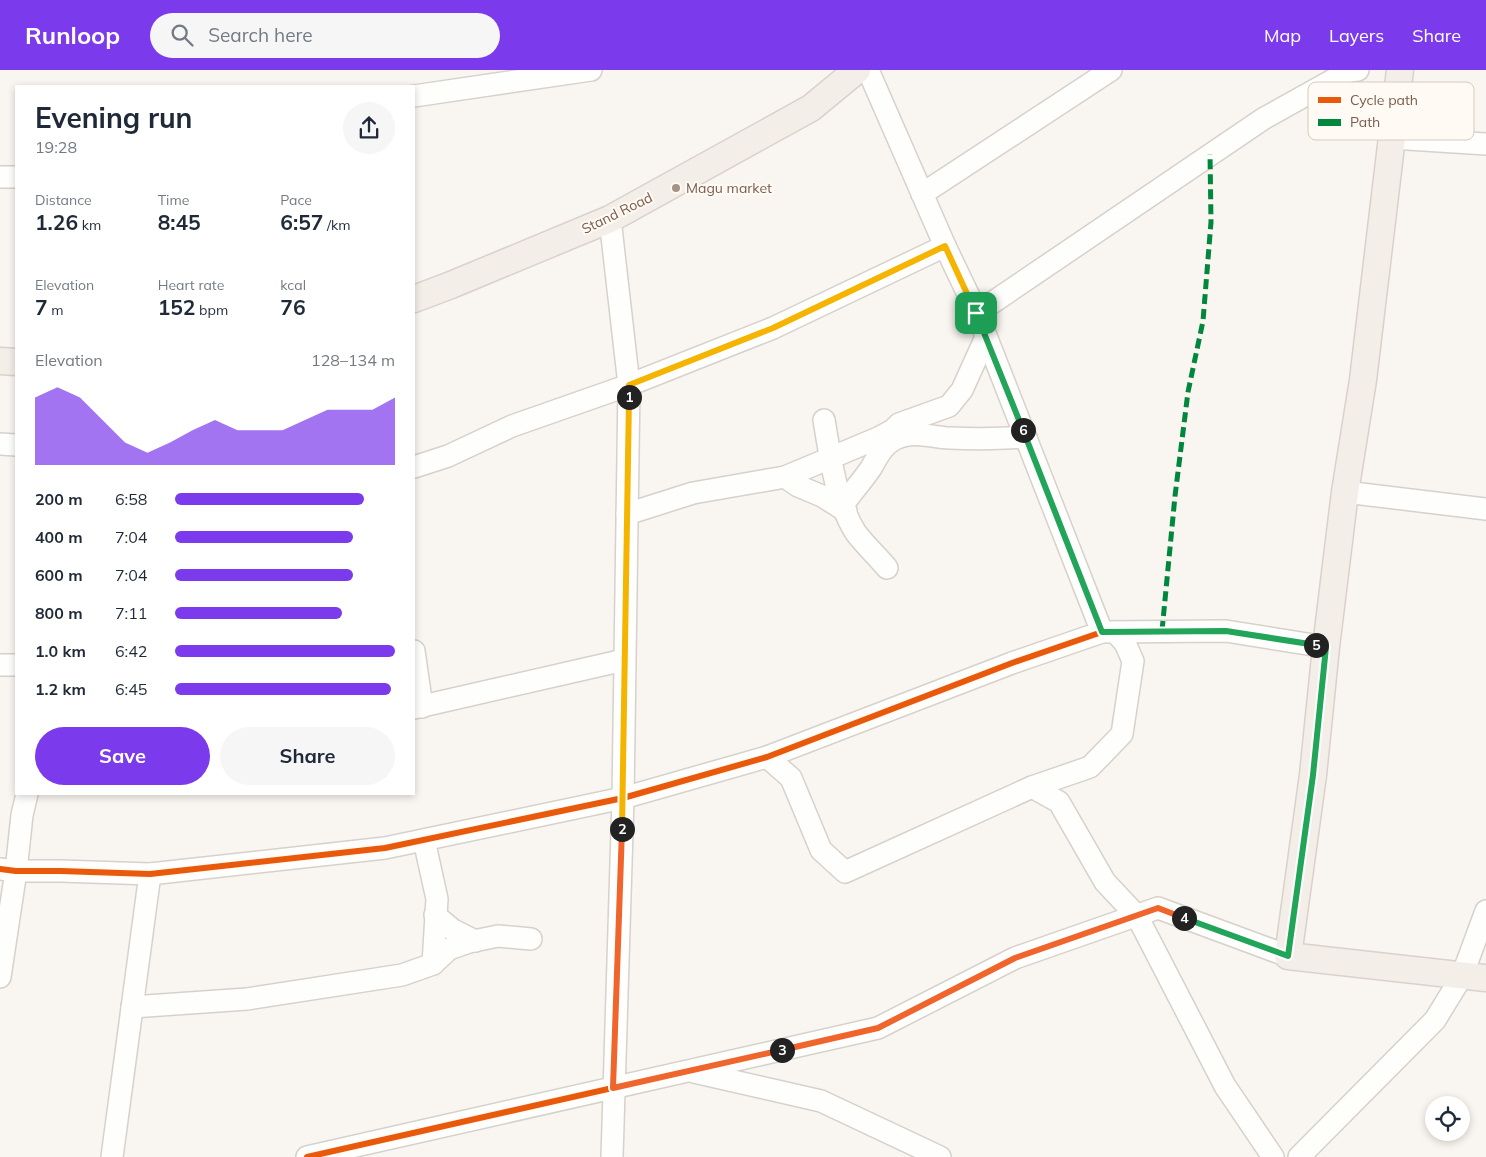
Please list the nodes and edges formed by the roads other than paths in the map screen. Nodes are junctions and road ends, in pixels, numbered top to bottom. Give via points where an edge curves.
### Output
1 (591, 70) edge
2 (857, 70) edge
3 (868, 70) edge
4 (1111, 70) edge
5 (1358, 70) edge
6 (1329, 82) edge
7 (1308, 94) edge
8 (415, 96) edge
9 (1392, 140) edge
10 (1423, 140) edge
11 (1486, 144) edge
12 (0, 177) edge
13 (15, 177) edge
14 (922, 194) junction
15 (610, 219) junction
16 (945, 246) junction
17 (415, 298) edge
18 (976, 313) junction
19 (986, 337) junction
20 (0, 361) edge
21 (15, 362) edge
22 (629, 385) junction
23 (824, 420) dead end
24 (1026, 437) junction
25 (0, 444) edge
26 (15, 445) edge
27 (830, 458) junction
28 (415, 466) edge
29 (785, 477) junction
30 (1345, 492) junction
31 (844, 508) junction
32 (1486, 509) edge
33 (627, 514) junction
34 (887, 568) dead end
35 (1108, 632) junction
36 (1326, 647) junction
37 (624, 660) junction
38 (0, 665) edge
39 (15, 665) edge
40 (415, 665) edge
41 (418, 707) edge
42 (767, 757) junction
43 (1032, 787) junction
44 (27, 795) edge
45 (624, 798) junction
46 (424, 840) junction
47 (8, 870) edge
48 (150, 874) junction
49 (1486, 911) edge
50 (435, 915) junction
51 (1137, 916) junction
52 (531, 939) dead end
53 (475, 941) junction
54 (1288, 956) junction
55 (434, 964) junction
56 (0, 977) edge
57 (1474, 977) edge
58 (132, 1007) junction
59 (689, 1071) junction
60 (613, 1088) junction
61 (112, 1157) edge
62 (311, 1157) edge
63 (612, 1157) edge
64 (940, 1157) edge
65 (1272, 1157) edge
66 (1299, 1157) edge

1 - 8 street
2 - 15 main road, Stand Road via 811,108
3 - 14 street
4 - 14 street
5 - 6 street via 1349,71
7 - 18 street via 1263,119
9 - 30 main road via 1363,380
10 - 11 street
12 - 13 street
14 - 16 street
15 - 17 main road, Stand Road
15 - 22 street
16 - 18 street
16 - 22 street via 773,328
18 - 19 street
19 - 24 street
19 - 27 street via 962,390 949,406 899,424 878,438
20 - 21 main road
22 - 28 street via 512,426 448,456
22 - 33 street
23 - 27 street
24 - 31 street via 946,438 920,434 895,439 878,455
24 - 35 street
25 - 26 street
27 - 29 street
27 - 31 street
29 - 31 street
29 - 33 street via 693,493
30 - 32 street
30 - 36 main road
31 - 34 street via 856,532
33 - 37 street
35 - 36 street via 1226,631
35 - 42 street via 1012,663
35 - 43 street via 1125,643 1133,662 1122,734 1090,767
36 - 54 main road via 1313,775
37 - 41 street
37 - 45 street
38 - 39 street
40 - 41 street
42 - 43 street via 791,778 821,850 845,872
42 - 45 street
43 - 51 street via 1059,802 1105,882
44 - 47 street
45 - 46 street
45 - 60 street
46 - 48 street via 385,848
46 - 50 street via 437,899
47 - 48 street
47 - 56 street
48 - 58 street
49 - 57 street
50 - 53 street via 453,930
50 - 55 street
51 - 54 street via 1158,908
51 - 59 street via 1015,958 878,1028
51 - 65 street via 1225,1086
52 - 53 street via 498,936
53 - 55 street via 449,949
54 - 57 main road
55 - 58 street via 402,975 247,999
57 - 66 street
58 - 61 street
59 - 60 street
59 - 64 street via 821,1101
60 - 62 street
60 - 63 street

